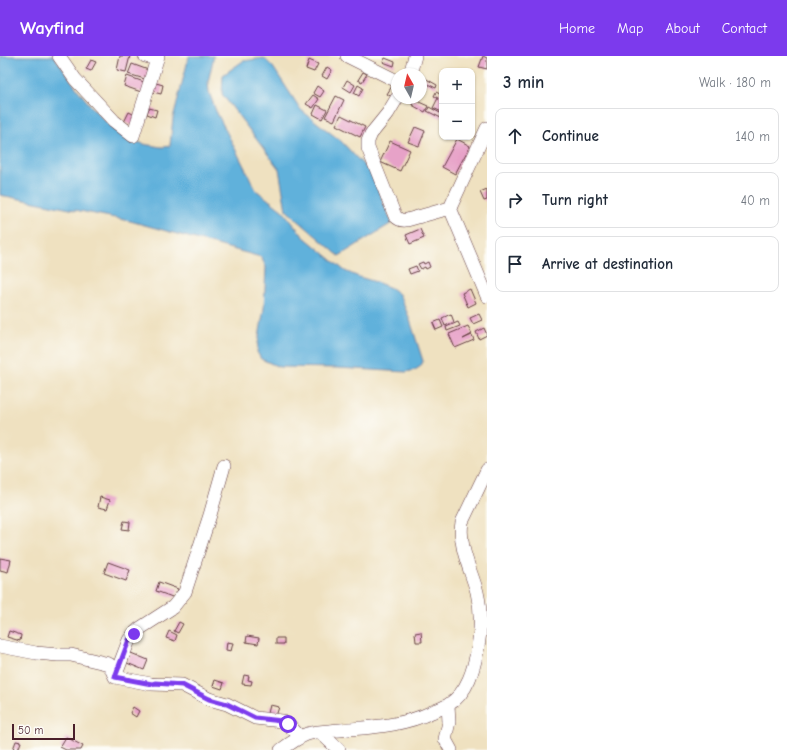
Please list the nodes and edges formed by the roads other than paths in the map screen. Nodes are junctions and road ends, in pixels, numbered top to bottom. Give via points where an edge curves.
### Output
1 (59, 56) edge
2 (347, 56) edge
3 (415, 56) edge
4 (154, 57) edge
5 (412, 68) edge
6 (391, 78) edge
7 (394, 104) edge
8 (487, 128) edge
9 (450, 208) junction
10 (487, 296) edge
11 (224, 466) dead end
12 (487, 470) edge
13 (0, 646) edge
14 (115, 677) junction
15 (448, 705) junction
16 (320, 732) junction
17 (300, 737) junction
18 (281, 750) edge
19 (339, 750) edge
20 (451, 750) edge

1 - 4 street via 75,79 114,121 132,136
2 - 6 street
3 - 5 street
7 - 9 street via 370,134 368,148 395,216 402,221
8 - 9 street
9 - 10 street
11 - 14 street via 185,592 173,606 129,640
12 - 15 street via 461,528 461,540 478,600 478,647 468,682
13 - 14 street via 58,656 71,655 109,664
14 - 17 street via 152,684 182,685 255,718 282,721
15 - 16 street via 406,722
15 - 20 street via 449,722 445,739
16 - 17 street
16 - 19 street
17 - 18 street

